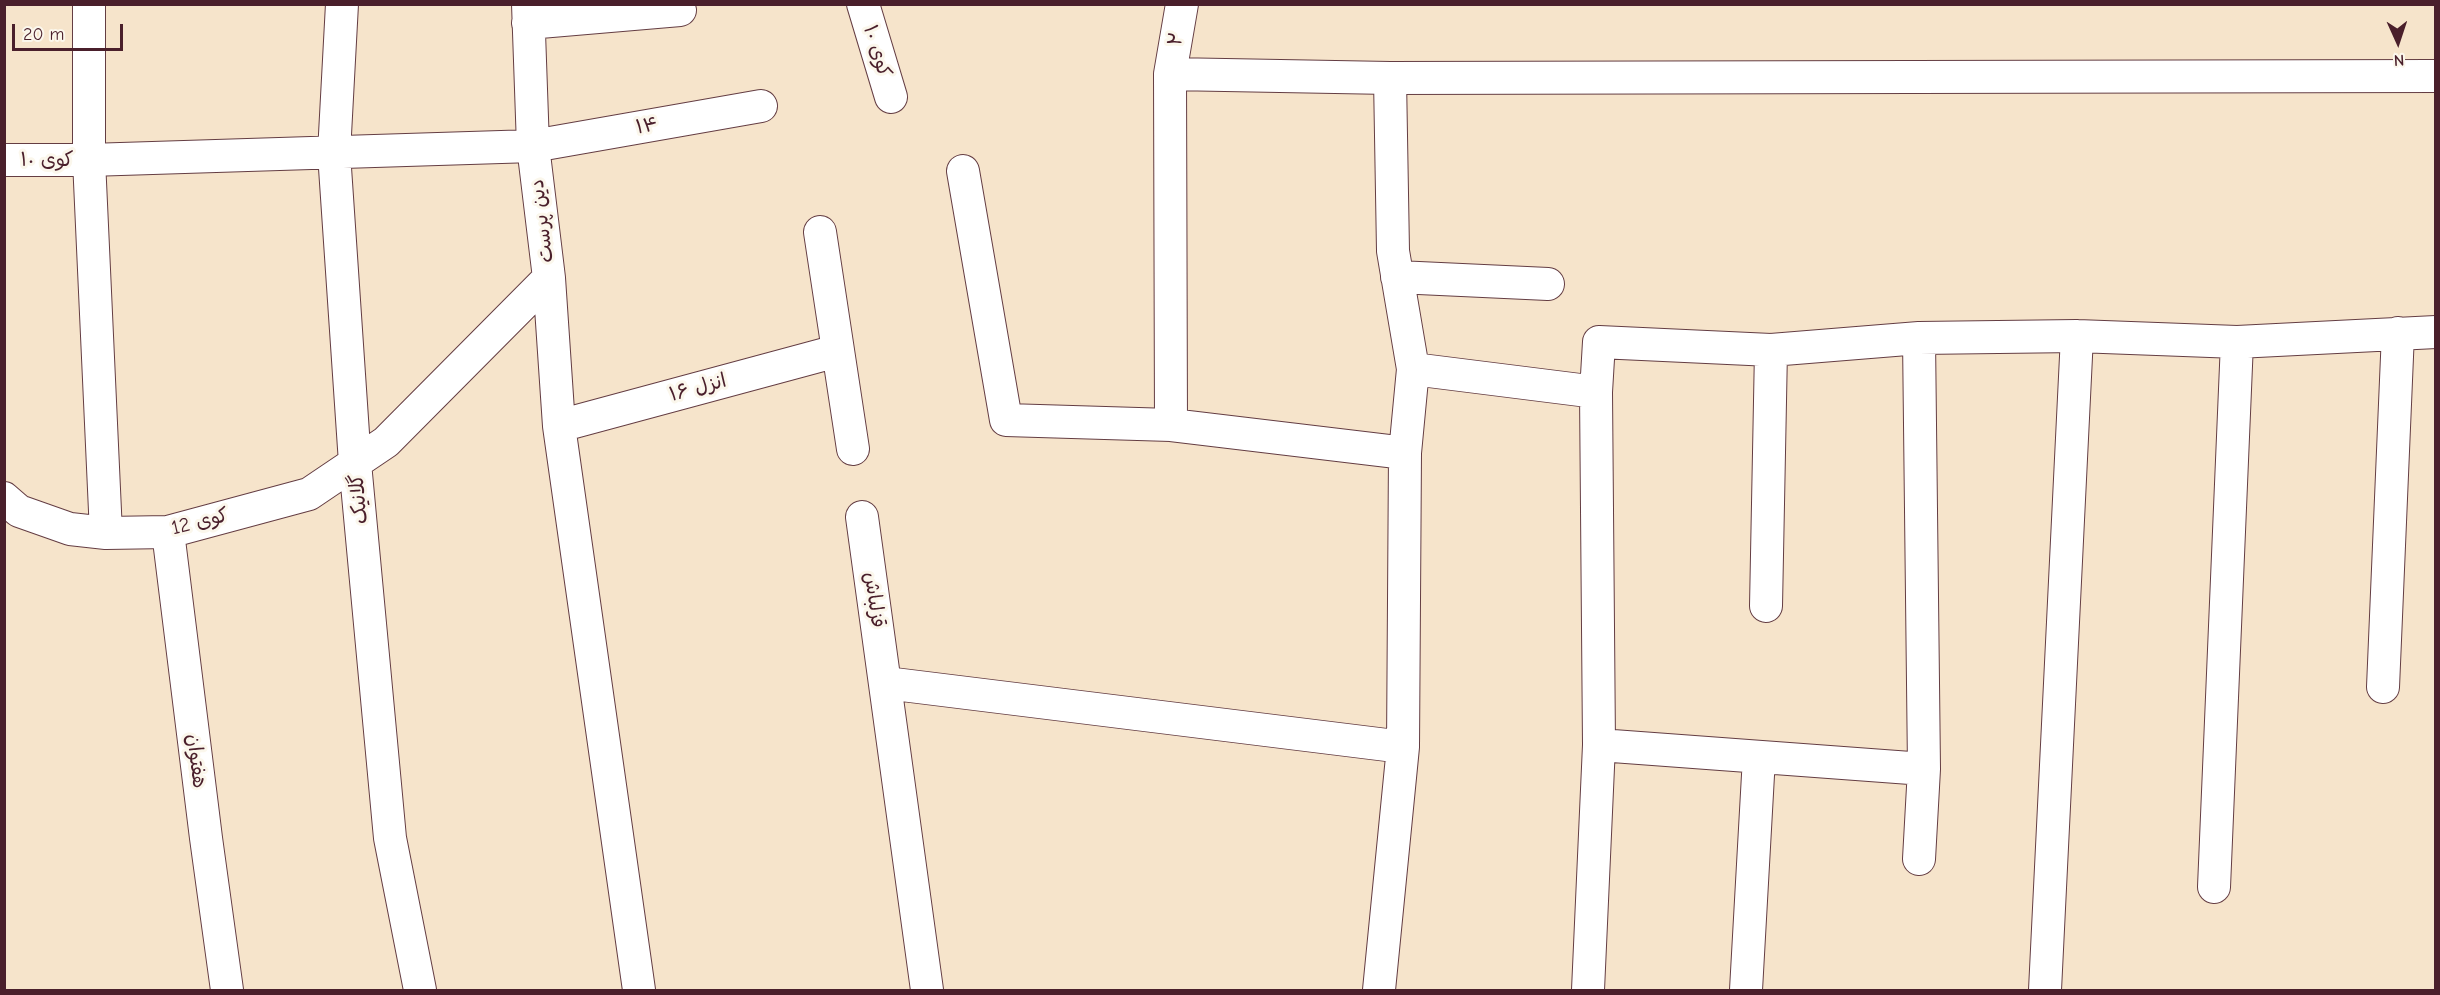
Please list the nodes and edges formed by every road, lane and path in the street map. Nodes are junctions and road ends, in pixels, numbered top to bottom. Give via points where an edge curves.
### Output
1 (89, 4) edge
2 (342, 4) edge
3 (863, 4) edge
4 (1182, 4) edge
5 (680, 10) dead end
6 (528, 14) edge
7 (1170, 74) junction
8 (2436, 76) edge
9 (1390, 78) junction
10 (891, 97) dead end
11 (761, 106) dead end
12 (533, 146) junction
13 (334, 153) junction
14 (4, 160) edge
15 (89, 160) junction
16 (963, 171) dead end
17 (820, 232) dead end
18 (1397, 277) junction
19 (549, 278) junction
20 (1548, 284) dead end
21 (2436, 332) edge
22 (2398, 333) junction
23 (2077, 336) junction
24 (1920, 338) junction
25 (2237, 342) junction
26 (1771, 350) junction
27 (837, 351) junction
28 (1413, 369) junction
29 (1596, 392) junction
30 (1172, 425) junction
31 (560, 426) junction
32 (386, 442) joint
33 (853, 449) dead end
34 (1405, 453) junction
35 (355, 463) junction
36 (9, 513) edge
37 (862, 517) dead end
38 (168, 532) junction
39 (106, 533) junction
40 (1766, 606) dead end
41 (886, 683) junction
42 (2384, 687) dead end
43 (1599, 746) junction
44 (1403, 747) junction
45 (1760, 757) junction
46 (1923, 769) junction
47 (1919, 859) dead end
48 (2214, 887) dead end
49 (227, 990) edge
50 (420, 990) edge
51 (639, 990) edge
52 (927, 990) edge
53 (1379, 990) edge
54 (1588, 990) edge
55 (1746, 990) edge
56 (2045, 990) edge

1 - 15 street
2 - 13 street, گلانیک
3 - 10 street, کوی ۱۰
4 - 7 street, ۲
5 - 6 street
6 - 12 street, دین پرست
7 - 9 street
7 - 30 street, ۲
8 - 9 street
9 - 18 street via 1393,251
11 - 12 street, ۱۴
12 - 13 street, ۱۴
12 - 19 street, دین پرست
13 - 15 street, کوی ۱۰
13 - 35 street, گلانیک
14 - 15 street, کوی ۱۰
15 - 39 street
16 - 30 street via 1006,420
17 - 27 street
18 - 20 street
18 - 28 street
19 - 31 street
19 - 32 street, دین پرست
21 - 22 street
22 - 25 street
22 - 42 street
23 - 24 street
23 - 25 street
23 - 56 street
24 - 26 street
24 - 46 street
25 - 48 street
26 - 29 street via 1599,342
26 - 40 street
27 - 31 street, ۱۶ انزل
27 - 33 street
28 - 29 street
28 - 34 street
29 - 43 street
30 - 34 street
31 - 51 street
32 - 35 street, کوی 12
34 - 44 street
35 - 38 street, کوی 12 via 309,494
35 - 50 street, گلانیک via 390,838
36 - 39 street, کوی 12 via 70,529
37 - 41 street, قزلباش
38 - 39 street, کوی 12
38 - 49 street, هفتوان
41 - 44 street
41 - 52 street, قزلباش
43 - 45 street
43 - 54 street
44 - 53 street
45 - 46 street
45 - 55 street
46 - 47 street

